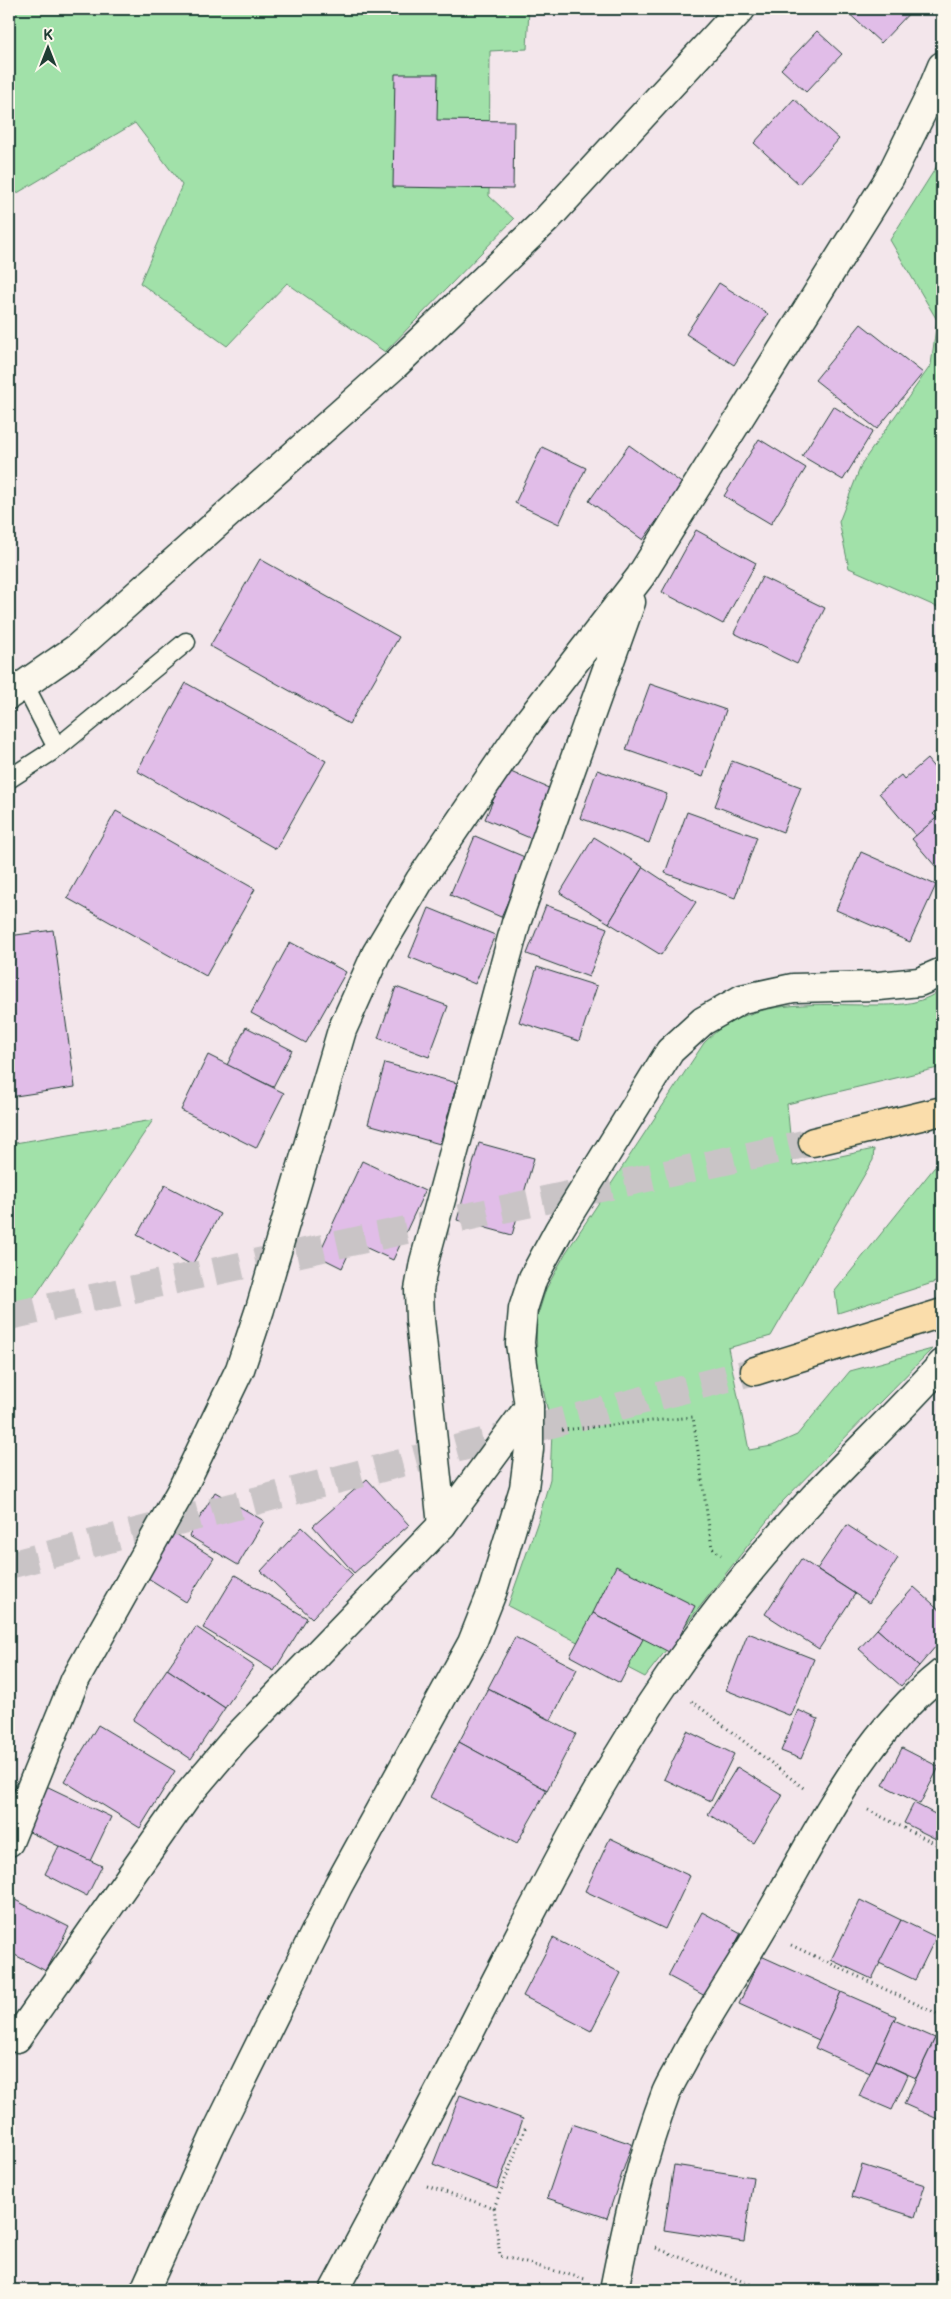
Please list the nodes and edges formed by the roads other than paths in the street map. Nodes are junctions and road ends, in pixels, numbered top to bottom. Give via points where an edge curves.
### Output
1 (741, 9) edge
2 (942, 66) edge
3 (640, 577) junction
4 (186, 642) dead end
5 (16, 689) edge
6 (57, 748) junction
7 (9, 779) edge
8 (942, 972) edge
9 (942, 1111) edge
10 (813, 1142) tunnel mouth
11 (942, 1313) edge
12 (942, 1364) edge
13 (755, 1371) tunnel mouth
14 (529, 1407) junction
15 (442, 1525) junction
16 (942, 1673) edge
17 (9, 1842) edge
18 (12, 2035) edge
19 (614, 2289) edge
20 (145, 2290) edge
21 (334, 2290) edge

1 - 5 street via 547,219 394,366 77,648
2 - 3 street via 928,102 890,177
3 - 15 street via 516,923 424,1262 419,1290 420,1320
3 - 17 street via 525,726 420,880 376,954 342,1030 240,1369 181,1491 75,1680
4 - 6 lane
5 - 6 lane
6 - 7 lane
8 - 14 street via 919,982 793,988 742,999 703,1020 670,1051 559,1230 533,1278 523,1309 520,1343
9 - 10 highway
11 - 13 highway
12 - 21 street via 814,1498 718,1610 666,1681 553,1870
14 - 15 street
14 - 20 street via 524,1488 494,1590 472,1643 338,1886 216,2132
15 - 18 street via 236,1738 186,1797
16 - 19 street via 918,1692 896,1717 835,1802 761,1931 699,2030 666,2092 648,2149

